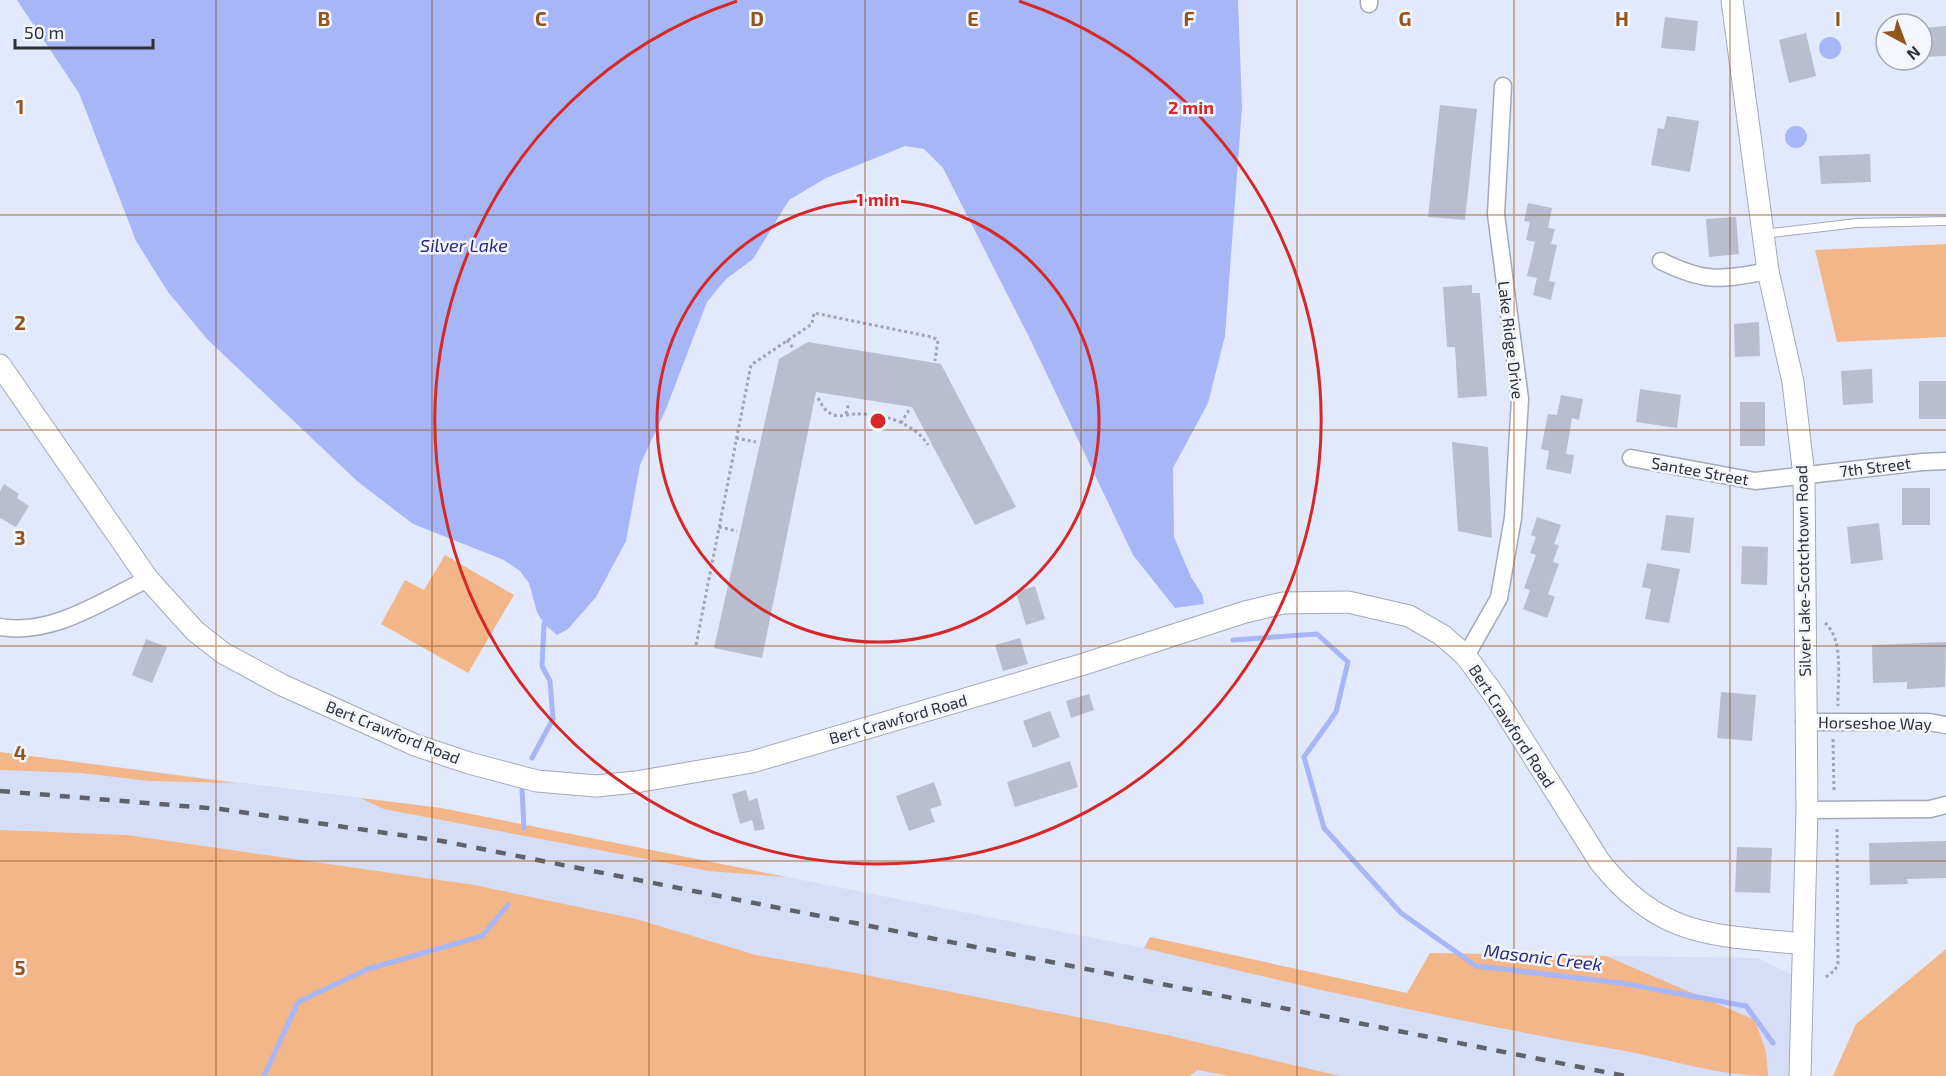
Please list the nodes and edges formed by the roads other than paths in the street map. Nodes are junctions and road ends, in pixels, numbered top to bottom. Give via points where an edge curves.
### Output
1 (1732, 0) edge
2 (1503, 86) dead end
3 (1946, 221) edge
4 (1763, 234) junction
5 (1661, 261) dead end
6 (1768, 271) junction
7 (0, 364) edge
8 (1631, 458) dead end
9 (1946, 461) edge
10 (1804, 476) junction
11 (148, 579) junction
12 (0, 627) edge
13 (1466, 656) junction
14 (1804, 722) junction
15 (1946, 725) edge
16 (1946, 805) edge
17 (1807, 810) junction
18 (1804, 944) junction
19 (1800, 1076) edge

1 - 4 street, Silver Lake-Scotchtown Road
2 - 13 street, Lake Ridge Drive via 1496,214 1520,399 1513,518 1500,598
3 - 4 lane via 1846,224
4 - 6 street, Silver Lake-Scotchtown Road
5 - 6 street via 1702,278 1723,279
6 - 10 street, Silver Lake-Scotchtown Road via 1793,382
7 - 11 street, Bert Crawford Road
8 - 10 street, Santee Street via 1755,481
9 - 10 street, 7th Street
10 - 14 street, Silver Lake-Scotchtown Road
11 - 12 street via 60,621 37,628
11 - 13 street, Bert Crawford Road via 195,631 223,653 282,685 469,764 537,781 596,786 752,762 1283,603 1348,602 1390,610 1426,625
13 - 18 street, Bert Crawford Road via 1600,862 1631,897 1662,918 1692,931
14 - 15 street, Horseshoe Way
14 - 17 street, Silver Lake-Scotchtown Road
16 - 17 street via 1930,809
17 - 18 street, Silver Lake-Scotchtown Road
18 - 19 street, Silver Lake-Scotchtown Road

